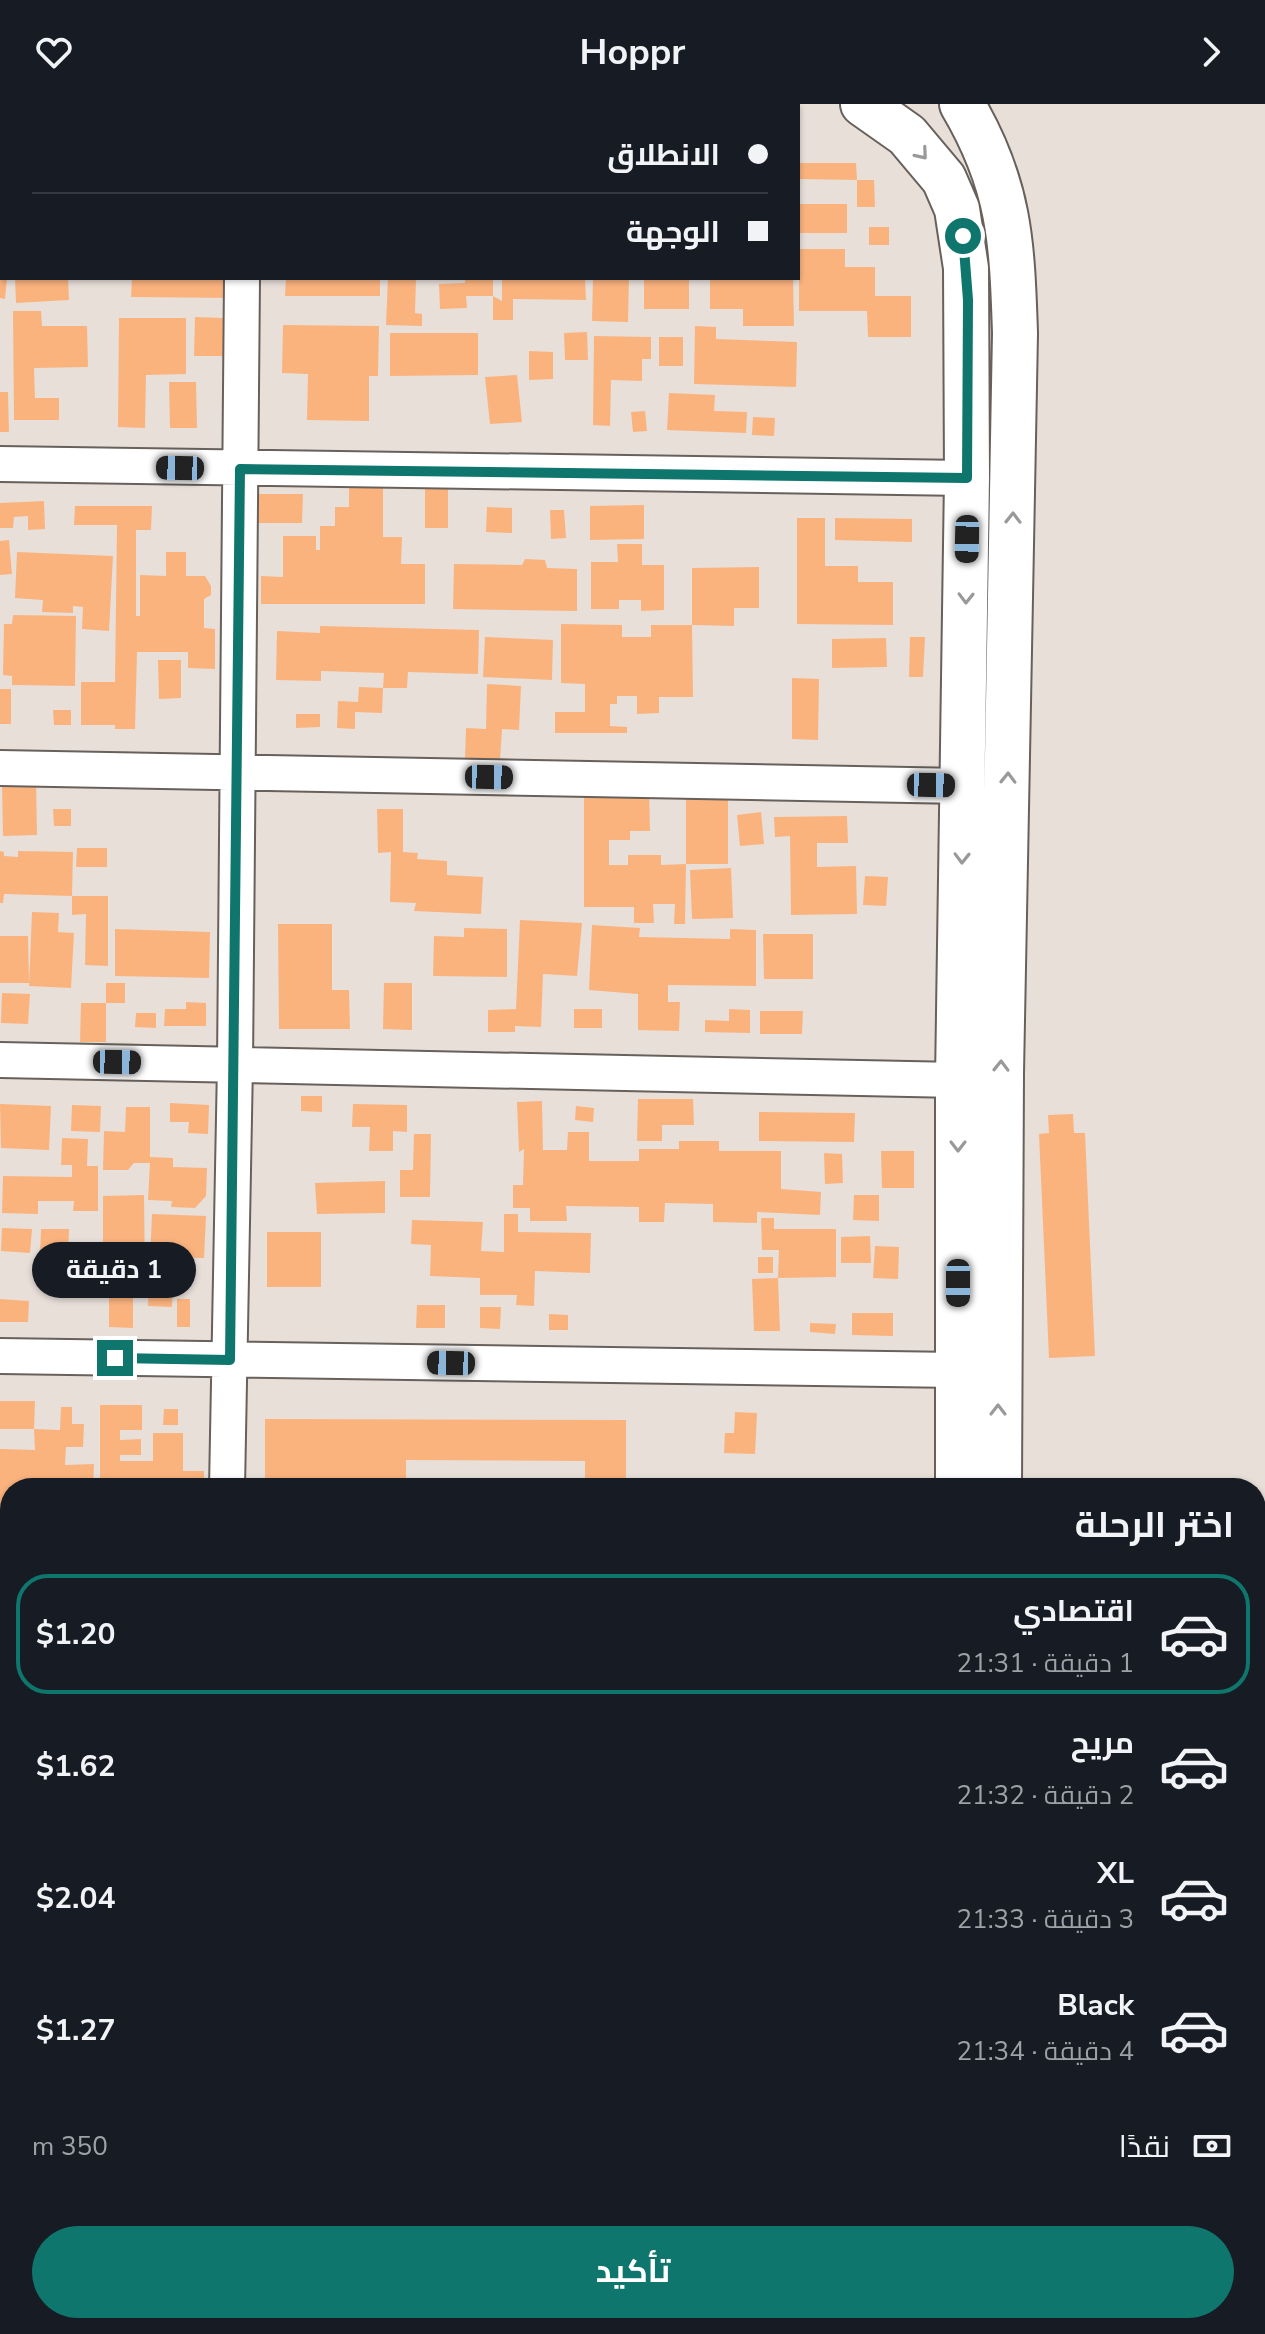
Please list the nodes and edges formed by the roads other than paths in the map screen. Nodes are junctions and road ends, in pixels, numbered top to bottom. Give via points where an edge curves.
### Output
1 (863, 104) edge
2 (962, 104) edge
3 (242, 280) edge
4 (0, 464) edge
5 (240, 469) junction
6 (967, 478) junction
7 (0, 768) edge
8 (237, 772) junction
9 (963, 786) junction
10 (0, 1060) edge
11 (235, 1064) junction
12 (958, 1080) junction
13 (0, 1356) edge
14 (230, 1360) junction
15 (958, 1370) junction
16 (227, 1478) edge
17 (958, 1478) edge
18 (999, 1478) edge

1 -> 6 main road via 907,135 944,179 957,209 968,300
18 -> 2 main road via 1015,333 1005,207 980,134
3 - 5 street
4 - 5 street
5 - 6 street
5 - 8 street
6 -> 9 main road
7 - 8 street
8 - 9 street
8 - 11 street
9 -> 12 main road
10 - 11 street
11 - 12 street
11 - 14 street
12 -> 15 main road
13 - 14 street
14 - 15 street
14 - 16 street
15 - 17 main road

